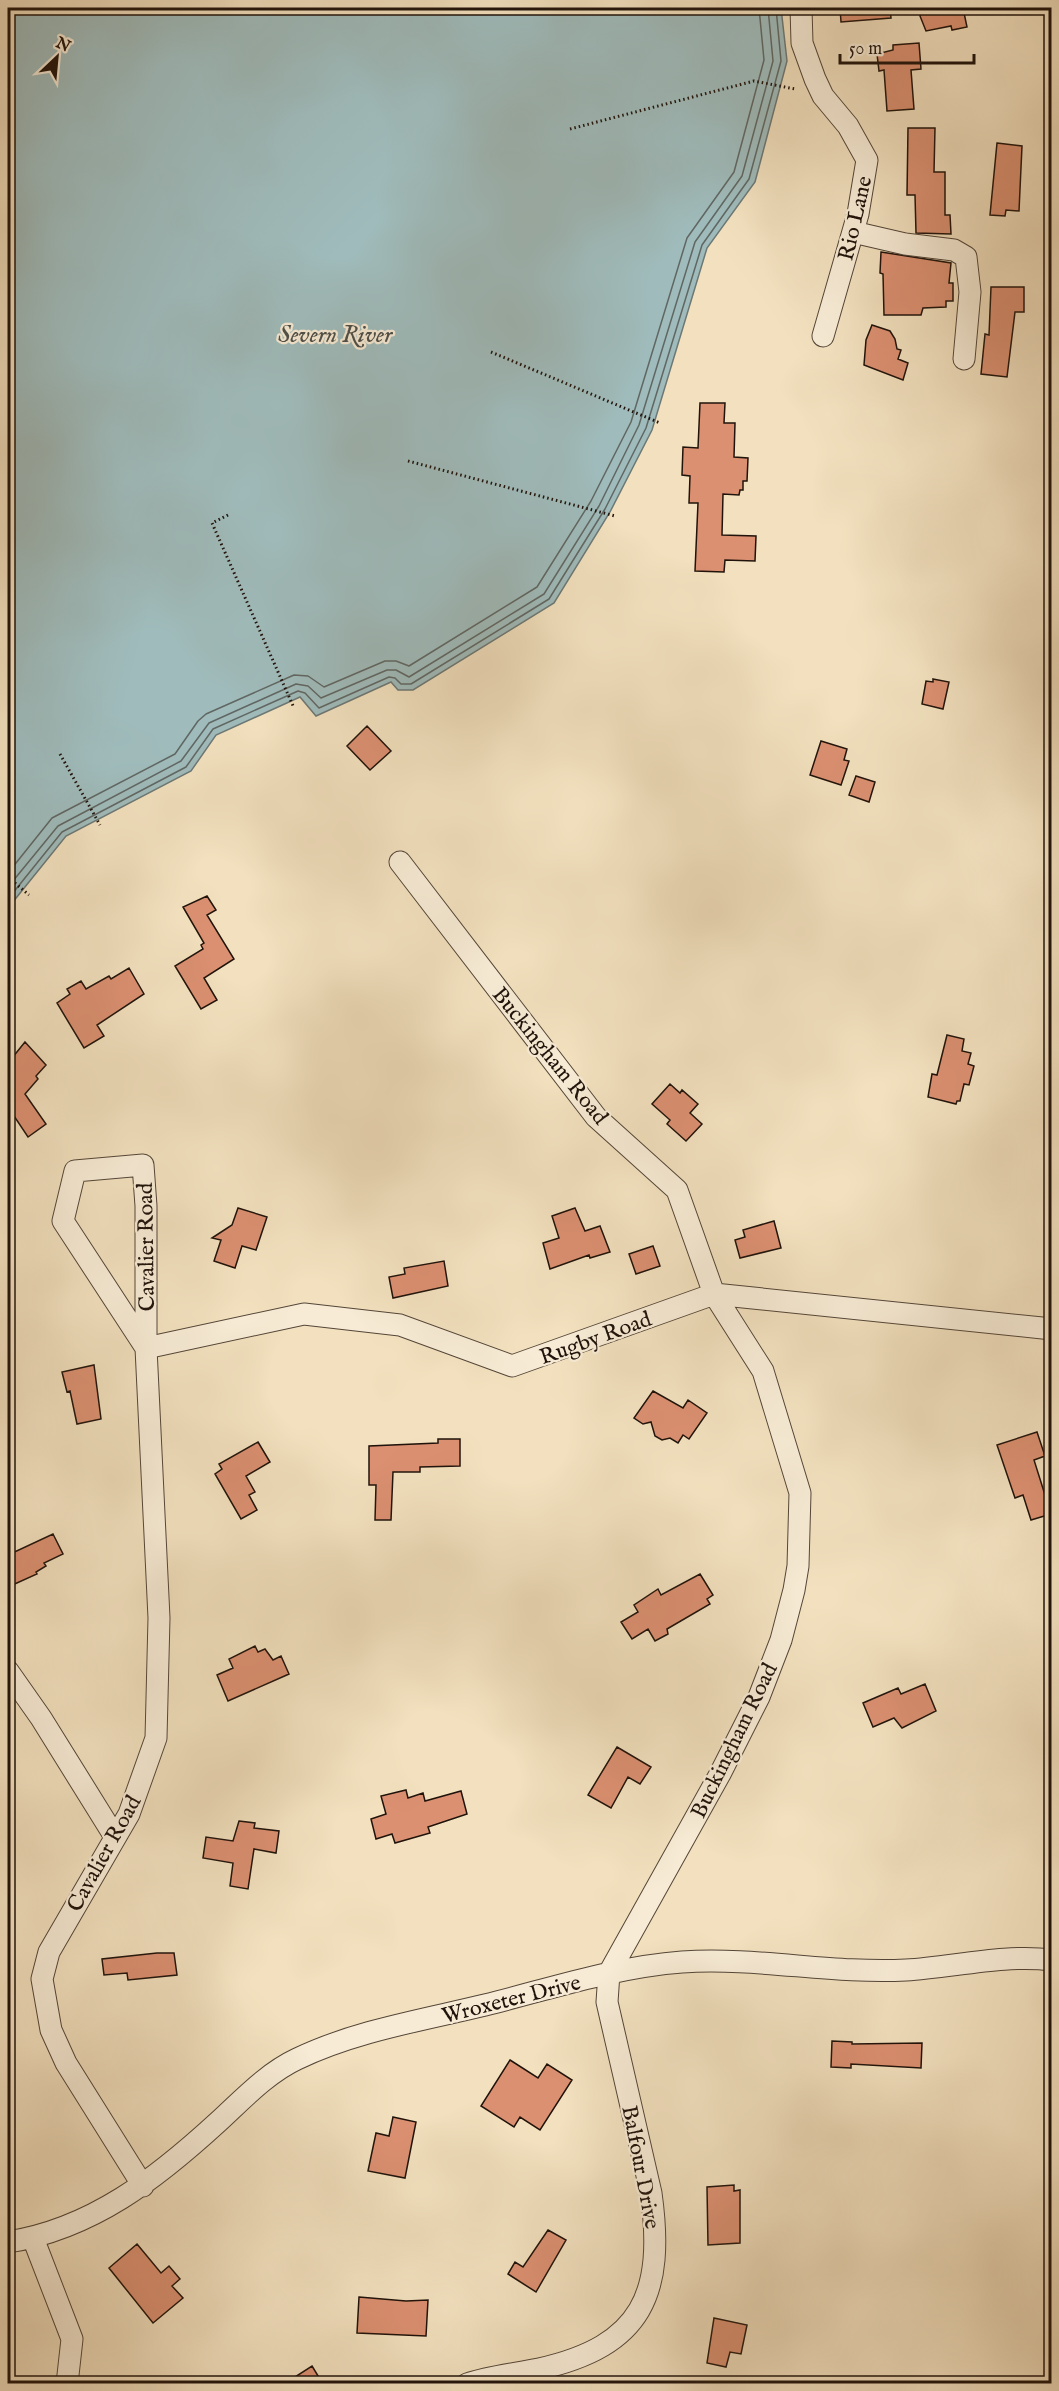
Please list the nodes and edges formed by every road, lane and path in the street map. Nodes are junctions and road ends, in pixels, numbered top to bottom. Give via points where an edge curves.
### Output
1 (801, 8) edge
2 (795, 89) dead end
3 (570, 129) dead end
4 (853, 232) junction
5 (823, 336) dead end
6 (491, 352) dead end
7 (964, 359) dead end
8 (660, 423) dead end
9 (408, 461) dead end
10 (228, 515) dead end
11 (615, 516) dead end
12 (294, 708) dead end
13 (60, 754) dead end
14 (100, 825) dead end
15 (400, 862) dead end
16 (8, 877) edge
17 (29, 895) dead end
18 (714, 1294) junction
19 (138, 1325) junction
20 (1052, 1329) edge
21 (146, 1348) junction
22 (8, 1671) edge
23 (115, 1837) junction
24 (1052, 1960) edge
25 (609, 1973) junction
26 (143, 2186) junction
27 (33, 2238) junction
28 (8, 2241) edge
29 (67, 2384) edge
30 (467, 2384) edge

1 - 4 street, Rio Lane via 802,43 815,79 867,160
2 - 3 path via 754,81
4 - 5 street, Rio Lane
4 - 7 street via 954,250 966,257 970,292
6 - 8 path
9 - 11 path
10 - 12 path via 212,523
13 - 14 path
15 - 18 street, Buckingham Road via 596,1117 677,1190
16 - 17 path
18 - 20 street, Rugby Road
18 - 21 street, Rugby Road via 512,1366 400,1325 304,1314
18 - 25 street, Buckingham Road via 763,1371 800,1493 798,1566 788,1615 759,1697
19 - 19 street, Cavalier Road via 63,1221 75,1171 143,1165 146,1206
19 - 21 street, Cavalier Road
21 - 23 street, Cavalier Road via 159,1618 156,1738 129,1814
22 - 23 street
23 - 26 street, Cavalier Road via 49,1952 42,1979 51,2030 66,2063
24 - 25 street, Wroxeter Drive via 905,1970 681,1962
25 - 26 street, Wroxeter Drive via 360,2036 296,2059 266,2079
25 - 30 street, Balfour Drive via 607,2002 656,2225 657,2255 648,2286 636,2317 618,2338 595,2352
26 - 27 street, Wroxeter Drive via 70,2224
27 - 28 street, Wroxeter Drive
27 - 29 street via 72,2339

